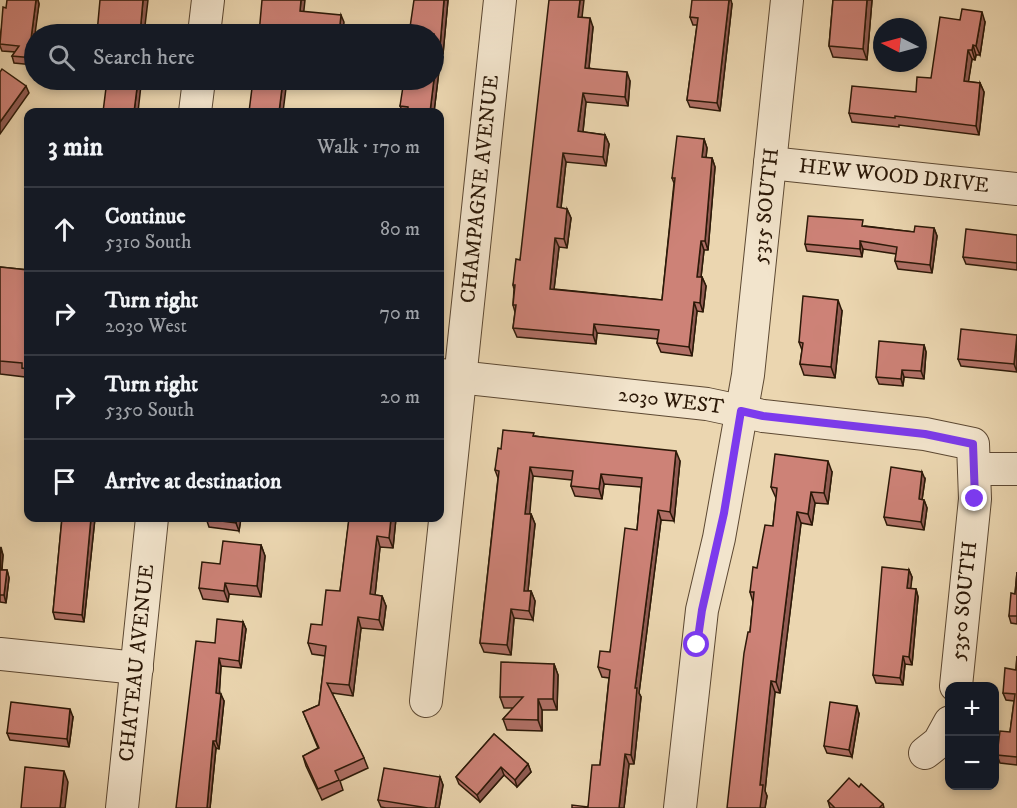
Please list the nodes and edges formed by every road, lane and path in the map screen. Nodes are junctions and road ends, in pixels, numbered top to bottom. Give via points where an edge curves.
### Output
1 (208, 0) edge
2 (500, 0) edge
3 (787, 0) edge
4 (205, 24) edge
5 (198, 90) edge
6 (196, 108) edge
7 (770, 163) junction
8 (1017, 189) edge
9 (450, 376) edge
10 (741, 411) junction
11 (444, 457) edge
12 (974, 457) junction
13 (1017, 469) edge
14 (152, 522) edge
15 (439, 522) edge
16 (0, 654) edge
17 (137, 668) junction
18 (957, 682) edge
19 (426, 701) dead end
20 (945, 731) edge
21 (925, 753) dead end
22 (122, 808) edge
23 (680, 808) edge

1 - 4 street
2 - 9 street, CHAMPAGNE AVENUE
3 - 7 street, 5315 SOUTH
5 - 6 street
7 - 8 street, HEW WOOD DRIVE
7 - 10 street, 5315 SOUTH
9 - 10 street, 2030 WEST
9 - 11 street, CHAMPAGNE AVENUE
10 - 12 street, 2030 WEST via 925,434
10 - 23 street, 5315 SOUTH via 702,610
12 - 13 street, 2030 WEST
12 - 18 street, 5350 SOUTH via 975,499
14 - 17 street, CHATEAU AVENUE
15 - 19 street, CHAMPAGNE AVENUE
16 - 17 street
17 - 22 street, CHATEAU AVENUE
20 - 21 street

